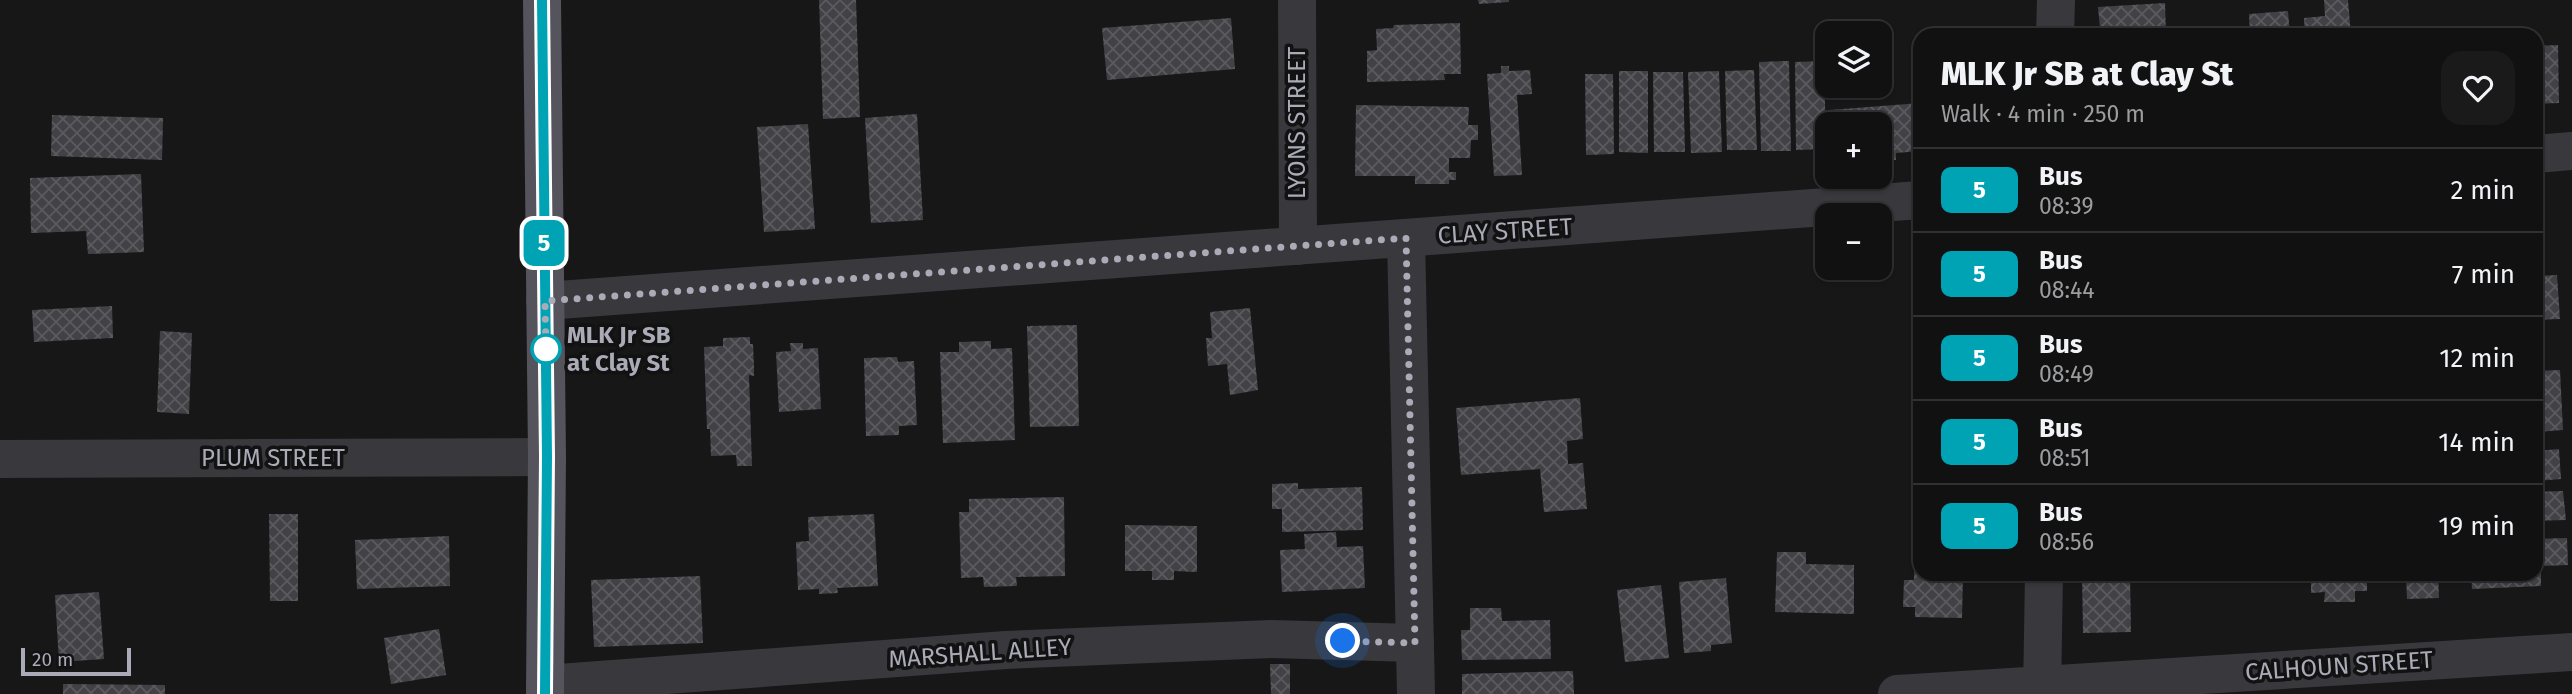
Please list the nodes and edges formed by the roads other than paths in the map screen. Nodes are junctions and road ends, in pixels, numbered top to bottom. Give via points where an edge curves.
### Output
1 (542, 0) edge
2 (1297, 0) edge
3 (2056, 0) edge
4 (2055, 28) edge
5 (2572, 151) edge
6 (2543, 153) edge
7 (1913, 201) edge
8 (1406, 238) junction
9 (1298, 246) junction
10 (545, 301) junction
11 (547, 457) junction
12 (0, 459) edge
13 (2044, 581) edge
14 (1415, 643) junction
15 (2572, 652) edge
16 (545, 689) edge
17 (2042, 689) edge
18 (1416, 694) edge
19 (1897, 694) edge

1 - 10 main road
2 - 9 street, LYONS STREET
3 - 4 street
5 - 6 street
7 - 8 street, CLAY STREET
8 - 9 street, CLAY STREET
8 - 14 street
9 - 10 street, CLAY STREET
10 - 11 main road
11 - 12 street, PLUM STREET
11 - 16 main road
13 - 17 street
14 - 16 street, MARSHALL ALLEY via 1271,639 1020,649
14 - 18 street
15 - 17 street, CALHOUN STREET
17 - 19 street, CALHOUN STREET

